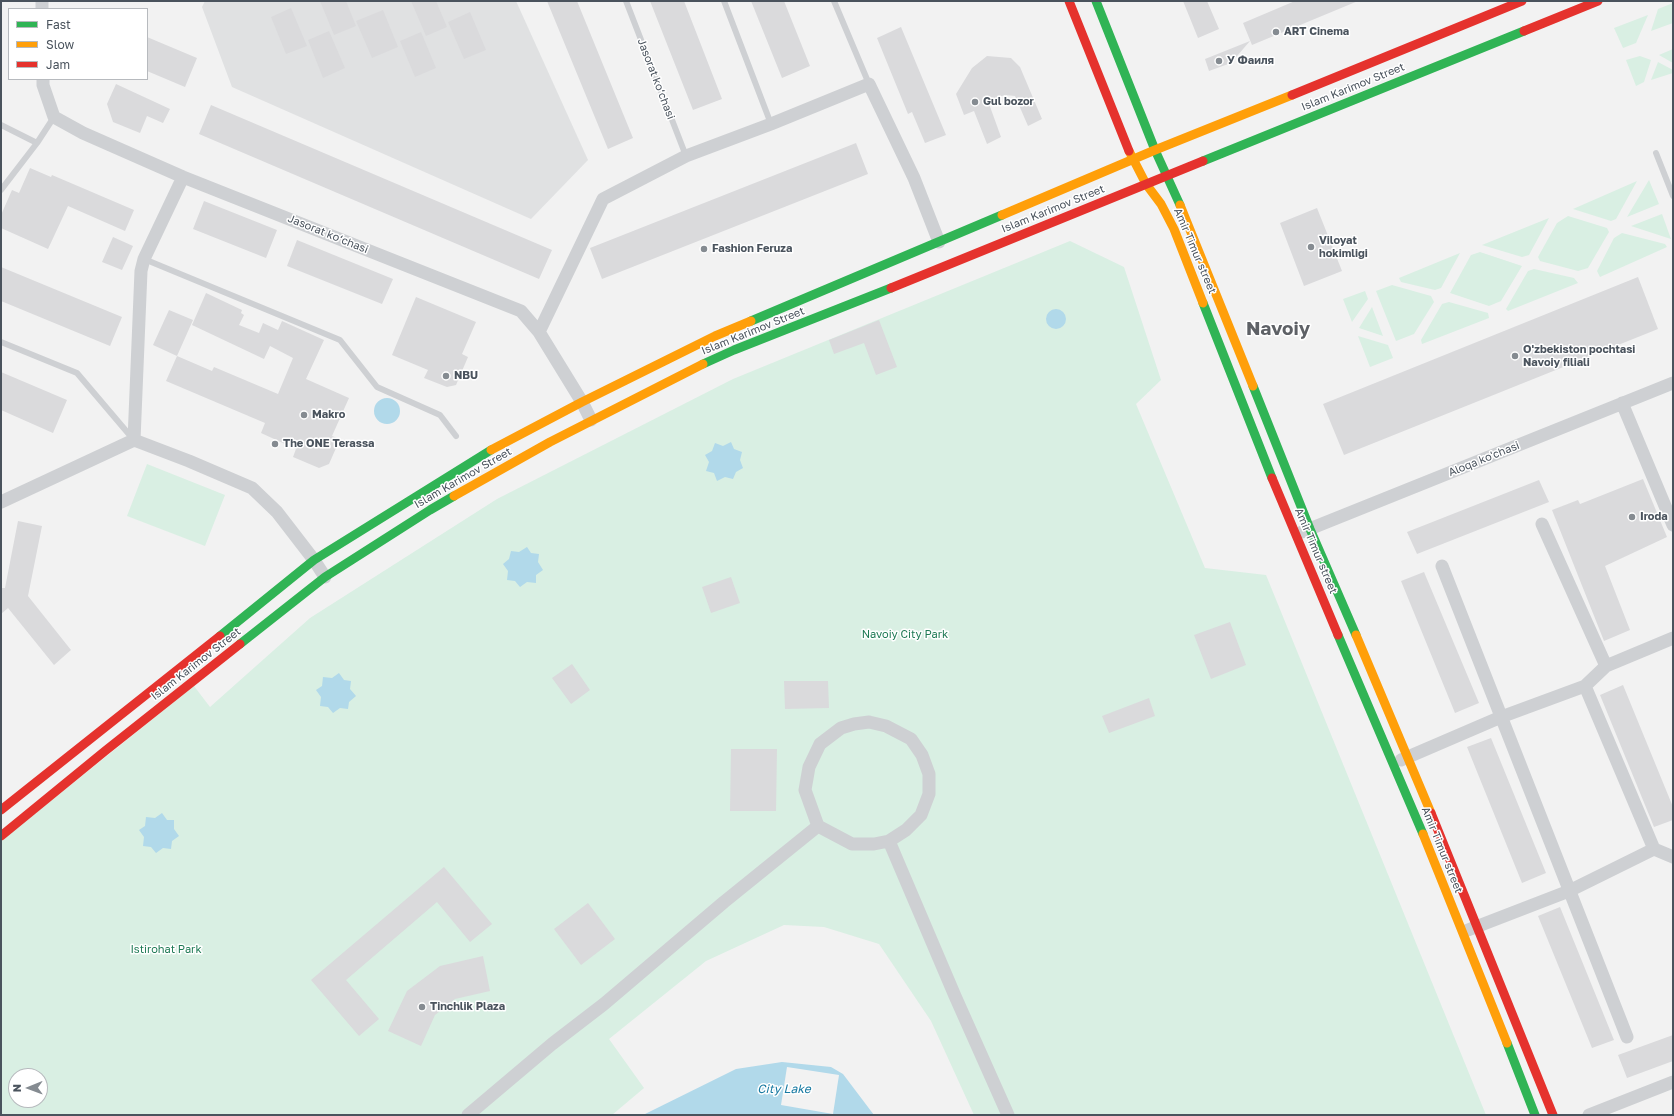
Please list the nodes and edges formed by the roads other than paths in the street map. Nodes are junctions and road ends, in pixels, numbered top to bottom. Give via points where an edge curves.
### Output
1 (626, 1) edge
2 (724, 1) edge
3 (834, 1) edge
4 (1069, 1) edge
5 (1096, 1) edge
6 (1522, 1) edge
7 (1598, 1) edge
8 (43, 80) edge
9 (869, 84) junction
10 (54, 117) junction
11 (771, 124) junction
12 (1, 125) edge
13 (37, 143) junction
14 (1155, 150) junction
15 (1656, 153) dead end
16 (686, 156) junction
17 (1132, 160) junction
18 (1167, 176) junction
19 (183, 177) junction
20 (1146, 184) junction
21 (1, 190) edge
22 (1673, 196) edge
23 (939, 242) junction
24 (144, 259) junction
25 (539, 332) junction
26 (1, 342) edge
27 (1673, 383) edge
28 (582, 402) junction
29 (1622, 403) junction
30 (591, 420) junction
31 (456, 436) dead end
32 (134, 440) junction
33 (1, 502) edge
34 (1542, 524) dead end
35 (1673, 525) edge
36 (1310, 529) junction
37 (1295, 535) junction
38 (314, 560) junction
39 (1442, 566) dead end
40 (325, 577) junction
41 (1673, 638) edge
42 (1606, 666) junction
43 (1585, 686) junction
44 (1501, 717) junction
45 (1408, 757) junction
46 (1393, 763) junction
47 (1, 810) edge
48 (818, 826) junction
49 (1, 836) edge
50 (889, 841) junction
51 (1654, 849) junction
52 (1673, 857) edge
53 (1569, 891) junction
54 (1477, 927) junction
55 (1463, 932) junction
56 (1627, 1038) dead end
57 (1673, 1082) edge
58 (468, 1115) edge
59 (1008, 1115) edge
60 (1535, 1115) edge
61 (1553, 1115) edge
62 (1589, 1115) edge

1 - 16 lane, Jasorat ko‘chasi
2 - 11 lane
3 - 9 lane
4 - 17 main road, Amir Timur street
5 - 14 main road, Amir Timur street
6 - 14 main road, Islam Karimov Street
7 - 18 main road, Islam Karimov Street
8 - 10 street
9 - 11 street
9 - 23 street via 914,178
10 - 13 lane
10 - 19 street, Jasorat ko‘chasi via 82,133
11 - 16 street
12 - 13 lane
13 - 21 lane
14 - 17 main road, Islam Karimov Street
14 - 18 main road, Amir Timur street
15 - 22 lane
16 - 25 street via 603,199
17 - 20 main road, Amir Timur street
17 - 23 main road, Islam Karimov Street
18 - 20 main road, Islam Karimov Street
18 - 36 main road, Amir Timur street via 1191,229
19 - 24 street
19 - 25 street, Jasorat ko‘chasi via 521,311
20 - 30 main road, Islam Karimov Street via 824,316 734,350
20 - 37 main road, Amir Timur street via 1161,204 1174,229
23 - 28 main road, Islam Karimov Street via 715,336
24 - 31 lane via 340,340 377,388 440,415
24 - 32 street via 141,272
25 - 28 street, Jasorat ko‘chasi
26 - 32 lane via 77,373
27 - 29 street, Aloqa ko'chasi
28 - 30 street, Jasorat ko‘chasi
28 - 38 main road, Islam Karimov Street via 492,449
29 - 35 street
29 - 36 street, Aloqa ko'chasi
30 - 40 main road, Islam Karimov Street via 455,495
32 - 33 street
32 - 38 street via 189,460 252,488 277,512
34 - 42 street
36 - 37 street, Aloqa ko'chasi
36 - 45 main road, Amir Timur street
37 - 46 main road, Amir Timur street
38 - 40 street
38 - 47 main road, Islam Karimov Street
39 - 44 street
40 - 49 main road, Islam Karimov Street via 104,751
41 - 42 street
42 - 43 street
43 - 44 street
43 - 51 street
44 - 45 street
44 - 53 street
45 - 46 street
45 - 54 main road, Amir Timur street
46 - 55 main road, Amir Timur street
48 - 50 street via 852,844
48 - 50 street via 805,790 809,767 820,744 841,728 869,722 886,726 911,739 922,755 929,774 928,794 921,815 906,830
48 - 58 street
50 - 59 street
51 - 52 street
51 - 53 street
53 - 54 street
53 - 56 street
54 - 55 street
54 - 61 main road, Amir Timur street
55 - 60 main road, Amir Timur street
57 - 62 street

